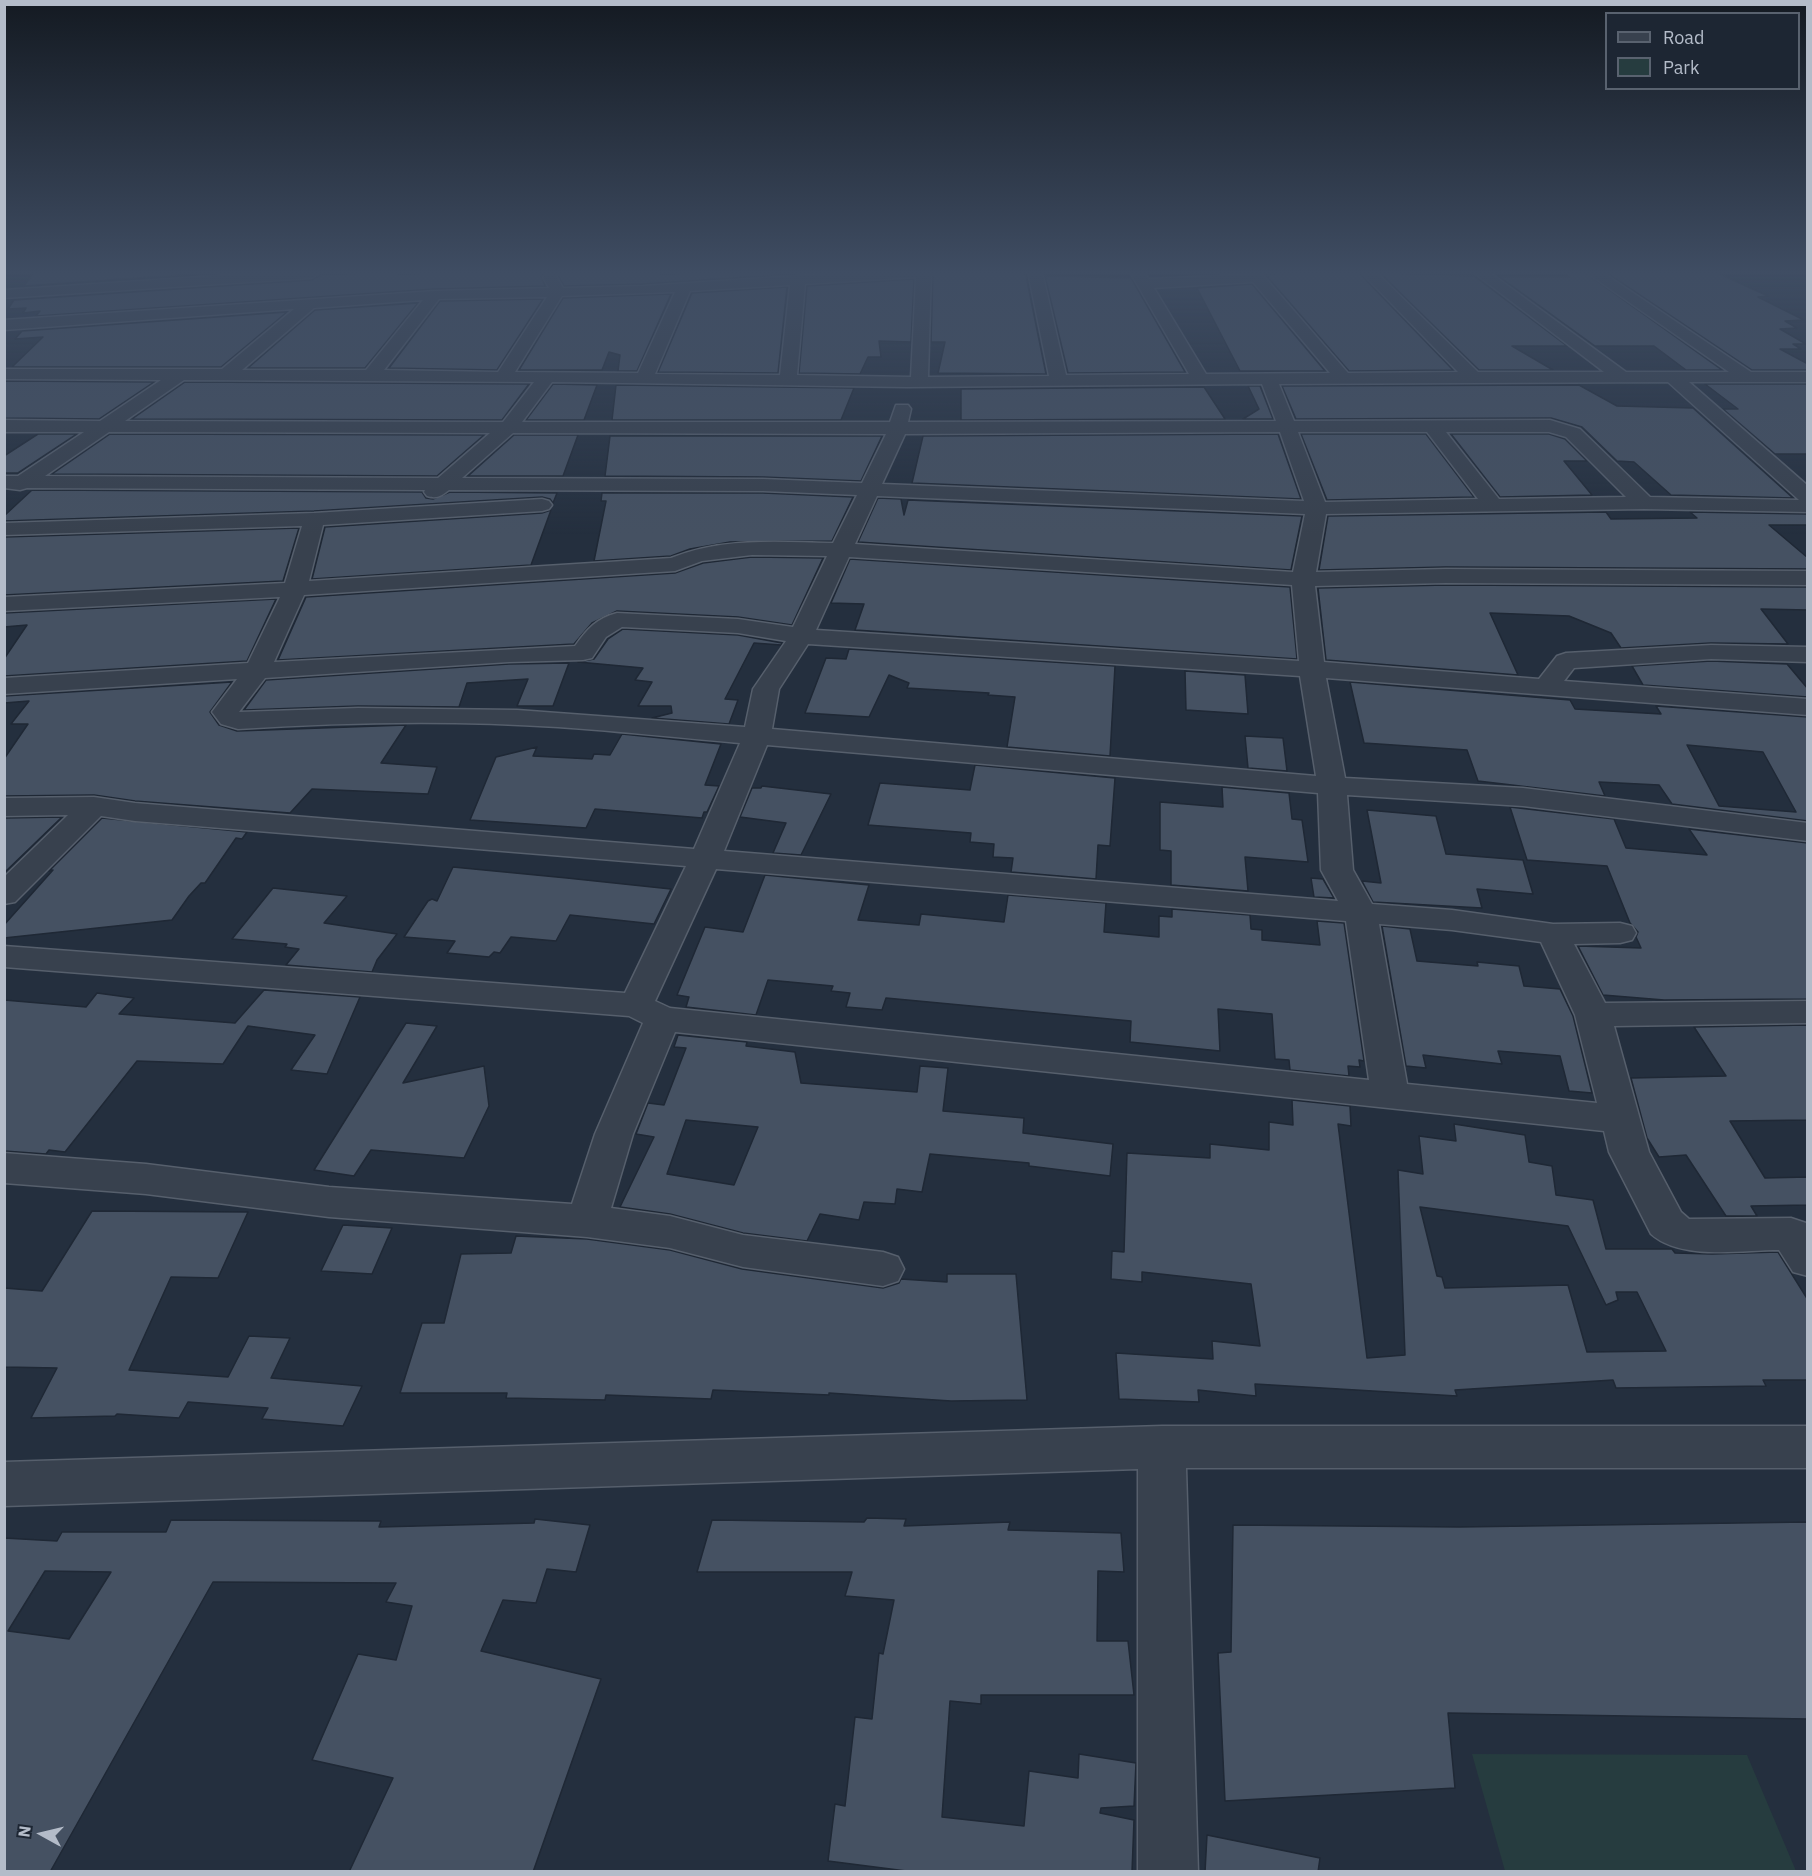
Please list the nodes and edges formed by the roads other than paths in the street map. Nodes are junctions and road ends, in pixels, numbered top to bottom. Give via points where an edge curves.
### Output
1 (244, 360) edge
2 (383, 360) edge
3 (512, 360) edge
4 (653, 360) edge
5 (790, 360) edge
6 (915, 360) edge
7 (1054, 360) edge
8 (1188, 360) edge
9 (1327, 360) edge
10 (1456, 360) edge
11 (1598, 360) edge
12 (1722, 360) edge
13 (4, 374) edge
14 (181, 374) junction
15 (227, 374) junction
16 (371, 375) junction
17 (503, 377) junction
18 (547, 377) junction
19 (1473, 377) junction
20 (1622, 377) junction
21 (1808, 377) edge
22 (1674, 378) junction
23 (1749, 378) junction
24 (1200, 379) junction
25 (1344, 379) junction
26 (644, 380) junction
27 (788, 380) junction
28 (1058, 380) junction
29 (1269, 380) junction
30 (913, 381) junction
31 (107, 425) junction
32 (4, 426) edge
33 (508, 427) junction
34 (1433, 427) junction
35 (898, 428) junction
36 (1289, 428) junction
37 (14, 482) edge
38 (442, 484) junction
39 (635, 485) junction
40 (872, 488) junction
41 (4, 497) edge
42 (1808, 497) edge
43 (1644, 503) junction
44 (1494, 506) junction
45 (1808, 506) edge
46 (1317, 508) junction
47 (414, 512) junction
48 (314, 519) junction
49 (4, 529) edge
50 (842, 550) junction
51 (1808, 578) edge
52 (1303, 579) junction
53 (295, 589) junction
54 (4, 604) edge
55 (801, 636) junction
56 (1808, 655) edge
57 (1312, 669) junction
58 (257, 671) junction
59 (4, 686) edge
60 (1545, 688) junction
61 (1808, 707) edge
62 (757, 736) junction
63 (1332, 786) junction
64 (94, 806) junction
65 (4, 807) edge
66 (1808, 832) edge
67 (705, 859) junction
68 (4, 895) edge
69 (1361, 913) junction
70 (1553, 933) junction
71 (1620, 933) dead end
72 (4, 956) edge
73 (650, 1012) junction
74 (1808, 1012) edge
75 (1593, 1015) junction
76 (1390, 1095) junction
77 (1619, 1119) junction
78 (4, 1168) edge
79 (586, 1221) junction
80 (1802, 1242) edge
81 (883, 1269) dead end
82 (1162, 1447) junction
83 (1808, 1447) edge
84 (4, 1484) edge
85 (1168, 1872) edge

1 - 15 street
2 - 16 street
3 - 17 street
4 - 26 street
5 - 27 street
6 - 30 street
7 - 28 street
8 - 24 street
9 - 25 street
10 - 19 street
11 - 20 street
12 - 23 street
13 - 14 street
14 - 15 street
14 - 31 street
15 - 16 street
16 - 17 street
17 - 18 street
18 - 26 street
18 - 33 street
19 - 20 street
19 - 25 street
20 - 22 street
21 - 23 street
22 - 23 street
22 - 42 street
24 - 28 street
24 - 29 street
25 - 29 street
26 - 27 street
27 - 30 street
28 - 30 street
29 - 36 street
30 - 35 street
31 - 32 street
31 - 33 street
31 - 37 street
33 - 35 street
33 - 38 street
34 - 36 street
34 - 43 street via 1562,429 1573,433
34 - 44 street
35 - 36 street
35 - 40 street
36 - 46 street
37 - 38 street
37 - 41 street
38 - 39 street
38 - 47 street
39 - 40 street
39 - 47 street via 616,497 585,503
40 - 46 street
40 - 50 street
43 - 44 street
43 - 45 street
44 - 46 street
46 - 52 street
47 - 48 street
48 - 49 street
48 - 53 street
50 - 52 street
50 - 53 street via 752,549 697,555 675,564
50 - 55 street
51 - 52 street
52 - 57 street
53 - 54 street
53 - 58 street
55 - 57 street
55 - 58 street via 738,626 617,620 597,632 583,653
55 - 62 street via 766,689
56 - 60 street via 1711,652 1566,661
57 - 60 street
57 - 63 street
58 - 59 street
58 - 62 street via 225,712 238,722 307,716 456,715 557,719
60 - 61 street
62 - 63 street
62 - 67 street
63 - 66 street via 1523,797
63 - 69 street via 1337,870
64 - 65 street
64 - 67 street
64 - 68 street
67 - 69 street
67 - 73 street
69 - 70 street
69 - 76 street
70 - 71 street
70 - 75 street
72 - 73 street
73 - 76 street
73 - 79 street
74 - 75 street
75 - 77 street
76 - 77 street
77 - 80 street via 1629,1152 1674,1231
78 - 79 street via 146,1179 329,1202
79 - 81 street via 670,1232 743,1251
82 - 83 street
82 - 84 street
82 - 85 street

